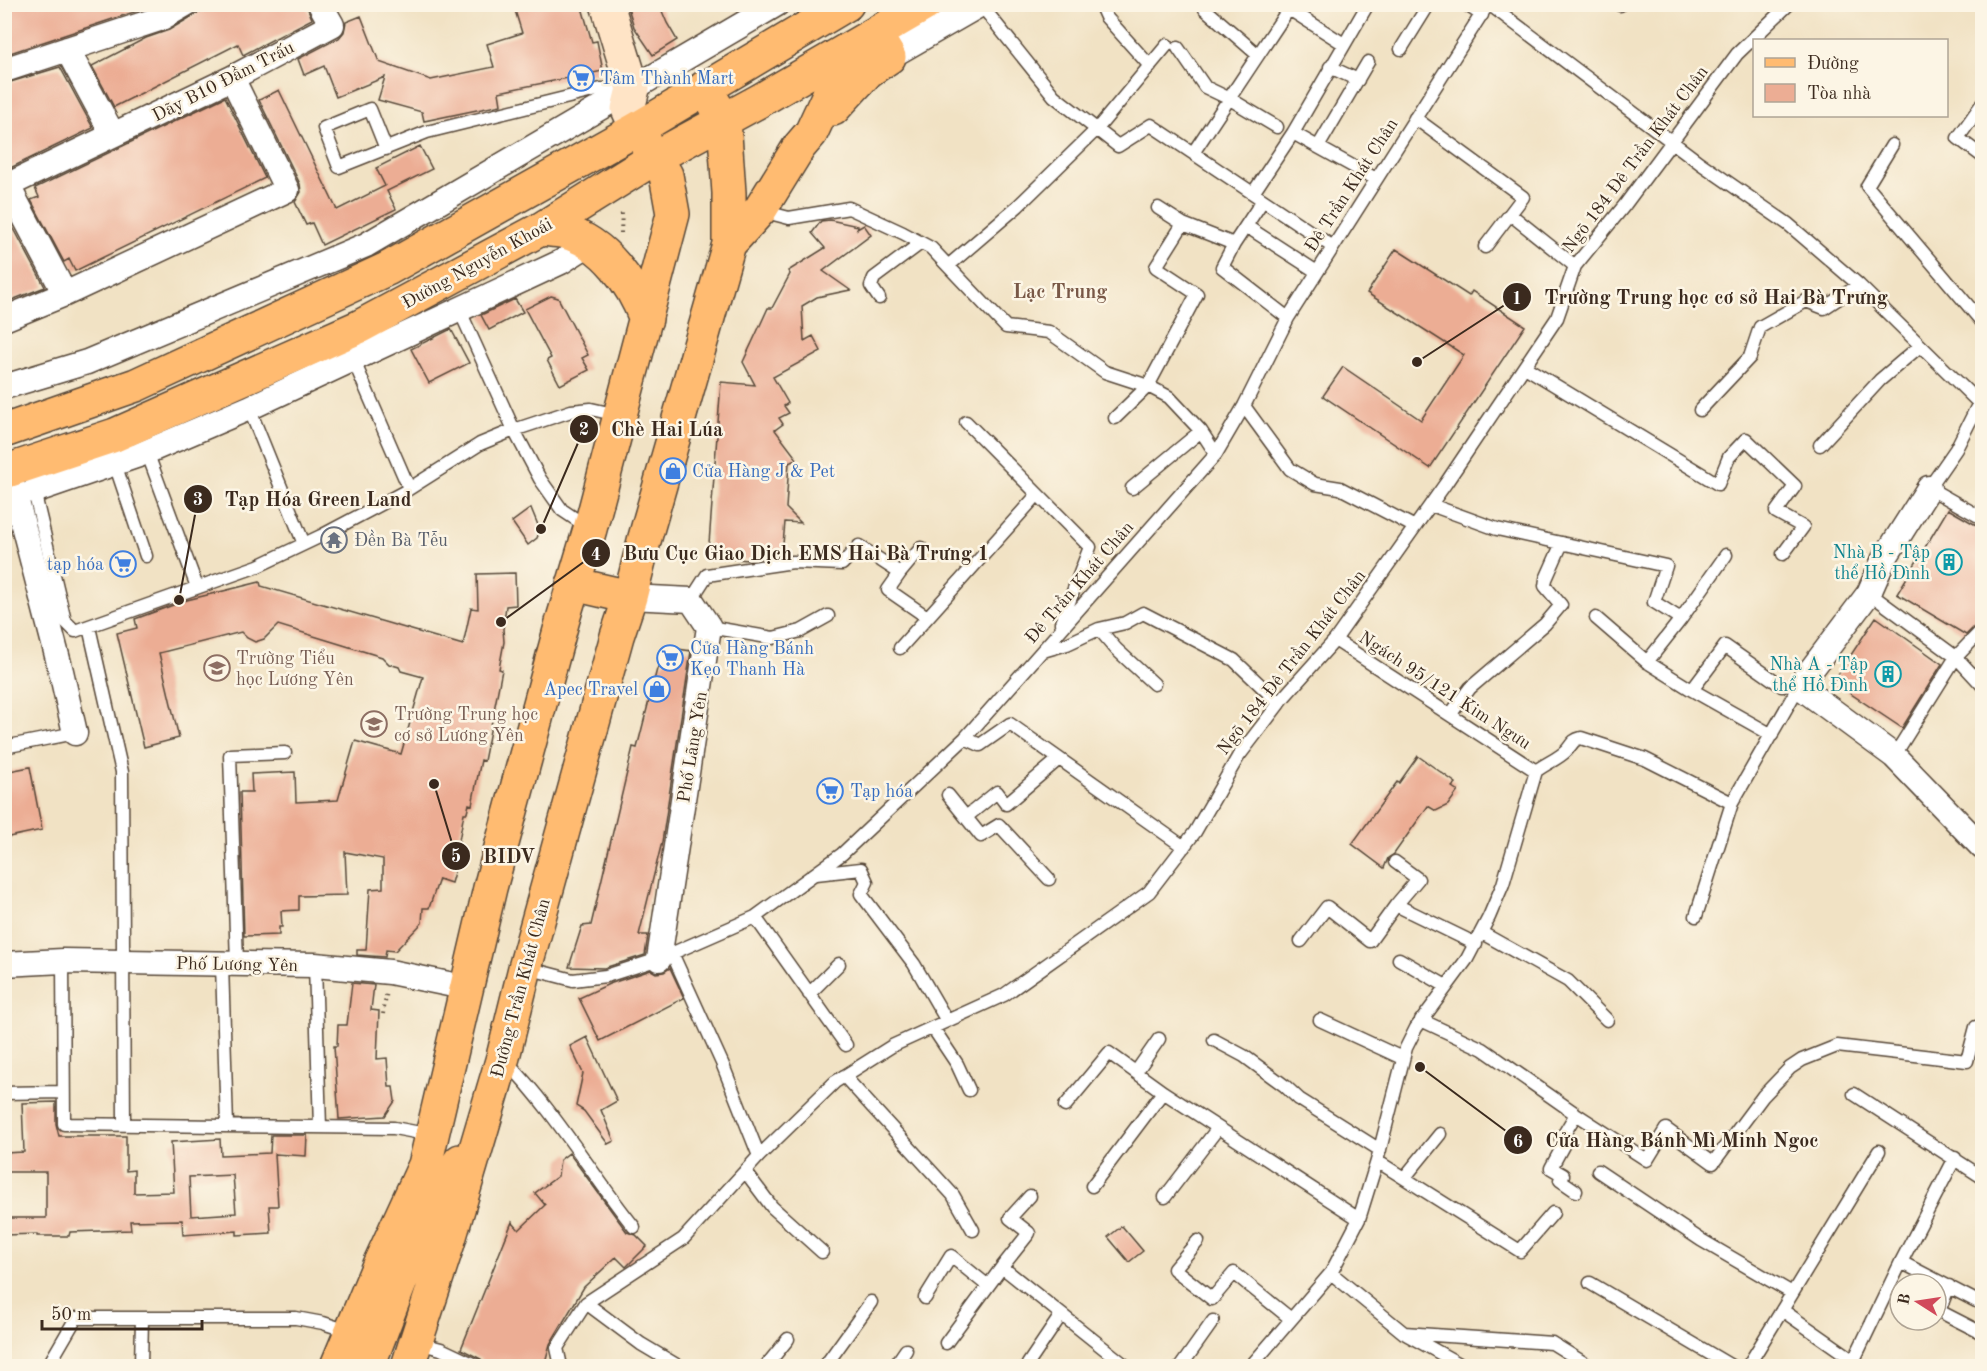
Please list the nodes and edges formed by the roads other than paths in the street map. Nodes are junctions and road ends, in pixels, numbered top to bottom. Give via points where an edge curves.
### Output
1 (186, 4) edge
2 (320, 4) edge
3 (607, 4) edge
4 (777, 4) edge
5 (847, 4) edge
6 (926, 4) edge
7 (1100, 4) edge
8 (1368, 4) edge
9 (1429, 4) edge
10 (1465, 4) edge
11 (1789, 4) edge
12 (981, 5) edge
13 (1291, 7) edge
14 (1486, 8) edge
15 (1205, 9) dead end
16 (1344, 44) junction
17 (871, 47) junction
18 (67, 49) junction
19 (1401, 49) dead end
20 (1258, 55) junction
21 (1368, 63) dead end
22 (1150, 66) junction
23 (1330, 67) junction
24 (4, 70) edge
25 (232, 78) junction
26 (1358, 80) junction
27 (705, 87) junction
28 (633, 89) junction
29 (1230, 99) junction
30 (1983, 104) edge
31 (1415, 118) junction
32 (724, 120) junction
33 (647, 123) junction
34 (1277, 127) dead end
35 (1097, 129) junction
36 (1293, 133) junction
37 (114, 135) junction
38 (1673, 141) junction
39 (1892, 146) dead end
40 (1318, 147) junction
41 (386, 148) junction
42 (1193, 153) junction
43 (1983, 156) edge
44 (656, 157) junction
45 (1376, 179) junction
46 (6, 186) edge
47 (1258, 197) junction
48 (1158, 208) dead end
49 (760, 210) junction
50 (1510, 214) junction
51 (1183, 224) junction
52 (1246, 226) junction
53 (542, 229) junction
54 (921, 243) junction
55 (589, 244) junction
56 (729, 244) junction
57 (1234, 244) junction
58 (1333, 247) junction
59 (1485, 247) dead end
60 (948, 266) junction
61 (1575, 266) junction
62 (1317, 272) junction
63 (1859, 285) junction
64 (65, 294) junction
65 (879, 298) dead end
66 (459, 309) junction
67 (1288, 318) junction
68 (4, 319) edge
69 (646, 319) junction
70 (1983, 322) edge
71 (1920, 346) junction
72 (353, 359) junction
73 (1525, 367) junction
74 (1148, 386) junction
75 (4, 387) edge
76 (1981, 402) edge
77 (1244, 406) junction
78 (249, 408) junction
79 (1700, 410) dead end
80 (620, 416) junction
81 (1114, 418) dead end
82 (966, 422) dead end
83 (514, 430) junction
84 (4, 431) edge
85 (1201, 431) junction
86 (1820, 445) dead end
87 (147, 452) junction
88 (1216, 454) junction
89 (115, 464) junction
90 (7, 472) edge
91 (409, 488) junction
92 (1132, 488) dead end
93 (1929, 488) junction
94 (34, 491) joint
95 (1037, 495) junction
96 (1431, 505) junction
97 (1983, 518) edge
98 (1415, 527) junction
99 (590, 529) junction
100 (1562, 543) junction
101 (304, 544) junction
102 (921, 548) dead end
103 (1783, 554) dead end
104 (1726, 555) dead end
105 (146, 556) dead end
106 (900, 573) junction
107 (573, 584) junction
108 (197, 587) junction
109 (1869, 593) junction
110 (630, 597) junction
111 (691, 600) junction
112 (828, 616) dead end
113 (927, 617) junction
114 (1596, 618) dead end
115 (1681, 619) junction
116 (89, 627) junction
117 (710, 627) junction
118 (1099, 629) junction
119 (1983, 630) edge
120 (1057, 633) junction
121 (1335, 640) junction
122 (900, 648) dead end
123 (1043, 651) junction
124 (1956, 657) junction
125 (1647, 662) junction
126 (1154, 684) dead end
127 (1983, 685) edge
128 (1791, 686) junction
129 (1692, 690) junction
130 (1279, 703) junction
131 (1450, 715) junction
132 (75, 733) joint
133 (1772, 735) junction
134 (965, 738) junction
135 (4, 747) edge
136 (285, 753) dead end
137 (1894, 756) junction
138 (1059, 759) junction
139 (1536, 771) junction
140 (948, 795) dead end
141 (1732, 803) junction
142 (966, 818) junction
143 (1184, 847) junction
144 (1983, 847) edge
145 (1395, 862) dead end
146 (815, 874) junction
147 (1050, 879) dead end
148 (1396, 905) junction
149 (1696, 916) dead end
150 (755, 917) junction
151 (1479, 938) junction
152 (1301, 941) dead end
153 (666, 956) junction
154 (1399, 959) dead end
155 (63, 961) junction
156 (123, 962) junction
157 (230, 963) junction
158 (4, 964) edge
159 (839, 964) dead end
160 (315, 965) junction
161 (525, 968) junction
162 (1446, 986) junction
163 (468, 988) junction
164 (809, 994) junction
165 (1320, 1020) dead end
166 (1421, 1020) junction
167 (1607, 1020) dead end
168 (947, 1021) junction
169 (933, 1028) junction
170 (1983, 1029) edge
171 (1159, 1039) dead end
172 (1214, 1040) dead end
173 (846, 1045) dead end
174 (503, 1057) junction
175 (1402, 1058) junction
176 (1136, 1072) junction
177 (844, 1076) junction
178 (969, 1089) dead end
179 (63, 1092) junction
180 (1163, 1092) junction
181 (4, 1093) edge
182 (1854, 1094) dead end
183 (1065, 1106) dead end
184 (1576, 1114) junction
185 (124, 1124) junction
186 (227, 1126) junction
187 (321, 1127) junction
188 (1218, 1128) junction
189 (480, 1129) junction
190 (1440, 1134) dead end
191 (429, 1150) junction
192 (1879, 1151) dead end
193 (759, 1156) junction
194 (1378, 1156) junction
195 (1955, 1158) junction
196 (745, 1171) junction
197 (1598, 1171) dead end
198 (1405, 1177) junction
199 (1983, 1177) edge
200 (1092, 1185) dead end
201 (1576, 1191) dead end
202 (1030, 1196) dead end
203 (1165, 1197) dead end
204 (1553, 1213) dead end
205 (1359, 1220) junction
206 (634, 1227) dead end
207 (973, 1230) dead end
208 (1198, 1241) dead end
209 (822, 1252) dead end
210 (1901, 1262) junction
211 (1002, 1267) junction
212 (1331, 1273) junction
213 (401, 1282) junction
214 (1590, 1283) dead end
215 (988, 1286) junction
216 (1949, 1286) junction
217 (1792, 1293) junction
218 (925, 1298) dead end
219 (871, 1302) dead end
220 (586, 1303) junction
221 (1983, 1304) edge
222 (1782, 1310) junction
223 (1061, 1315) junction
224 (142, 1318) junction
225 (1291, 1319) junction
226 (1213, 1321) dead end
227 (352, 1333) junction
228 (1404, 1333) junction
229 (1983, 1333) edge
230 (788, 1339) dead end
231 (946, 1343) dead end
232 (906, 1350) dead end
233 (412, 1354) edge
234 (1028, 1364) dead end
235 (1853, 1364) edge
236 (829, 1365) edge
237 (48, 1366) edge
238 (141, 1366) edge
239 (337, 1366) edge
240 (368, 1366) edge
241 (477, 1366) edge
242 (561, 1366) edge
243 (678, 1366) edge
244 (766, 1366) edge
245 (895, 1366) edge
246 (1126, 1366) edge
247 (1181, 1366) edge
248 (1251, 1366) edge
249 (1463, 1366) edge
250 (1589, 1366) edge
251 (1731, 1366) edge
252 (1748, 1366) edge

1 - 18 street via 162,18
2 - 25 street, Dãy B10 Đầm Trấu via 332,25
3 - 28 street
4 - 28 street
5 - 27 main road
6 - 17 main road, Đường Nguyễn Khoái
7 - 22 lane
8 - 16 lane
9 - 19 lane
10 - 14 lane
11 - 38 lane, Ngõ 184 Đê Trần Khát Chân via 1737,54
12 - 17 street, Đường Nguyễn Khoái
12 - 35 lane via 1054,96
13 - 16 lane
13 - 20 lane
14 - 31 lane, Đê Trần Khát Chân
14 - 38 lane
15 - 20 lane
16 - 23 lane
17 - 32 main road, Đường Nguyễn Khoái
17 - 49 main road via 799,147
18 - 24 street
18 - 37 street
20 - 29 lane
21 - 26 lane
22 - 29 lane via 1172,46 1206,87
22 - 35 lane
23 - 26 lane
23 - 36 lane
25 - 37 street, Dãy B10 Đầm Trấu
25 - 64 street via 287,190
26 - 40 lane
27 - 32 main road, Đường Trần Khát Chân
27 - 33 main road
28 - 33 street via 628,110
28 - 41 lane via 601,89 427,132
28 - 75 street via 366,245 87,362
29 - 34 lane
29 - 42 lane
30 - 43 lane via 1958,138
31 - 45 lane, Đê Trần Khát Chân
31 - 50 lane via 1523,197
32 - 44 main road, Đường Nguyễn Khoái
32 - 56 main road, Đường Trần Khát Chân
33 - 44 main road
33 - 84 main road via 387,269 136,385
35 - 42 lane via 1118,146 1151,125
35 - 60 lane via 1018,206
36 - 40 lane
36 - 47 lane
37 - 46 street, Dãy B10 Đầm Trấu
38 - 61 lane, Ngõ 184 Đê Trần Khát Chân
38 - 63 lane via 1788,224
39 - 70 lane via 1867,186
40 - 45 lane
41 - 41 lane via 339,167 324,128 370,109
42 - 47 lane
44 - 53 main road, Đường Nguyễn Khoái
44 - 69 main road via 666,175 673,214
45 - 58 lane, Đê Trần Khát Chân
46 - 64 street
47 - 52 lane
47 - 58 lane
48 - 51 lane
49 - 54 lane via 789,218 849,208
49 - 56 main road
50 - 59 lane
50 - 61 lane
51 - 57 lane
51 - 74 lane via 1156,267 1197,294
52 - 57 lane
52 - 62 lane
53 - 55 main road via 566,232
53 - 90 main road, Đường Nguyễn Khoái via 359,327 115,435
54 - 60 lane
54 - 65 lane via 874,278 871,286
55 - 66 street, Đường Nguyễn Khoái via 561,262
55 - 69 main road via 622,274
56 - 110 main road, Đường Trần Khát Chân
57 - 67 lane via 1222,267
58 - 62 lane, Đê Trần Khát Chân
60 - 74 lane via 1006,327 1049,332 1105,372
61 - 73 lane, Ngõ 184 Đê Trần Khát Chân via 1557,318
62 - 67 lane, Đê Trần Khát Chân
63 - 71 lane
63 - 79 lane via 1824,308 1806,301 1760,327 1750,357
64 - 68 street
66 - 72 street, Đường Nguyễn Khoái
66 - 83 lane
67 - 77 lane, Đê Trần Khát Chân
69 - 80 main road
71 - 76 lane
71 - 86 lane via 1880,380
72 - 78 street, Đường Nguyễn Khoái
72 - 91 lane
73 - 96 lane, Ngõ 184 Đê Trần Khát Chân
73 - 103 lane via 1718,484 1729,457 1746,439 1794,486 1776,512 1803,527
74 - 81 lane
74 - 85 lane via 1168,397
76 - 93 lane
77 - 88 lane, Đê Trần Khát Chân
77 - 98 lane via 1290,469 1315,484 1341,488
78 - 87 street, Đường Nguyễn Khoái
78 - 101 lane
80 - 83 lane via 591,409 571,411
80 - 99 main road
82 - 95 lane
83 - 91 lane via 480,444
83 - 99 lane via 562,510
85 - 88 lane
85 - 92 lane
87 - 89 street, Đường Nguyễn Khoái
87 - 108 lane
88 - 120 lane, Đê Trần Khát Chân
89 - 94 street, Đường Nguyễn Khoái
89 - 105 lane
90 - 132 street
91 - 101 lane
93 - 97 lane
93 - 109 street via 1884,559
94 - 116 lane via 65,621 75,631
95 - 113 lane
95 - 120 lane via 1090,547
96 - 98 lane, Ngõ 184 Đê Trần Khát Chân
96 - 100 lane via 1497,529
98 - 121 lane, Ngõ 184 Đê Trần Khát Chân
99 - 107 main road
100 - 115 lane via 1666,567 1654,602
100 - 131 lane via 1545,586 1562,605 1470,688
101 - 108 lane via 258,566
102 - 106 lane
104 - 115 lane
106 - 111 lane via 859,546 842,564 793,562 707,575
106 - 113 lane via 888,590
107 - 110 main road
107 - 163 main road via 490,888
108 - 116 lane
109 - 124 lane
109 - 128 street
110 - 111 street
110 - 161 main road, Đường Trần Khát Chân
111 - 117 street
112 - 117 lane via 801,631 772,638
113 - 122 lane
114 - 125 lane
115 - 125 lane
116 - 156 lane via 122,772
117 - 153 street, Phố Lãng Yên
118 - 123 lane
118 - 126 lane
118 - 130 lane via 1125,623 1143,613 1234,660
119 - 124 lane
120 - 123 lane, Đê Trần Khát Chân
121 - 130 lane, Ngõ 184 Đê Trần Khát Chân
121 - 131 lane, Ngách 95/121 Kim Ngưu
123 - 134 lane, Đê Trần Khát Chân
124 - 127 lane
124 - 137 lane
125 - 129 lane
128 - 129 lane via 1725,646
128 - 133 lane
128 - 137 street
129 - 133 lane
130 - 143 lane, Ngõ 184 Đê Trần Khát Chân via 1238,757
131 - 139 lane, Ngách 95/121 Kim Ngưu
132 - 135 lane
133 - 141 lane
134 - 138 lane via 980,745 1010,724
134 - 146 lane, Đê Trần Khát Chân via 842,854
136 - 157 lane via 230,755
137 - 144 street
138 - 142 lane via 1006,804 997,792
138 - 143 lane
139 - 141 lane via 1581,738 1645,759
139 - 151 lane via 1503,884
140 - 142 lane
141 - 149 lane
142 - 147 lane via 981,836 999,825
143 - 168 lane, Ngõ 184 Đê Trần Khát Chân via 1149,892 1004,995
145 - 148 lane via 1418,879
146 - 150 lane, Đê Trần Khát Chân
146 - 168 lane via 861,869 867,882 861,894 914,964
148 - 151 lane
148 - 152 lane via 1370,941 1327,907
150 - 153 lane, Đê Trần Khát Chân
150 - 164 lane
151 - 162 lane
151 - 167 lane via 1568,981
153 - 161 lane, Đê Trần Khát Chân via 606,976 573,980
153 - 193 lane via 722,1063
154 - 162 lane
155 - 156 street, Phố Lương Yên
155 - 158 street, Phố Lương Yên
155 - 179 lane
156 - 157 street, Phố Lương Yên
156 - 185 lane
157 - 160 street, Phố Lương Yên
157 - 186 lane
159 - 164 lane
160 - 163 street, Phố Lương Yên via 390,972
160 - 187 lane
161 - 174 main road, Đường Trần Khát Chân
162 - 166 lane
163 - 191 main road
164 - 173 lane
165 - 175 lane
166 - 175 lane
166 - 184 lane via 1483,1049
168 - 169 lane, Ngõ 184 Đê Trần Khát Chân
169 - 177 lane, Ngõ 184 Đê Trần Khát Chân via 892,1046
169 - 178 lane
170 - 184 lane via 1976,1027 1967,1061 1837,1046 1802,1060 1763,1096 1713,1163 1666,1129 1647,1160
171 - 176 lane
172 - 194 lane via 1244,1056
174 - 189 main road, Đường Trần Khát Chân
174 - 206 lane via 528,1083
175 - 194 lane
176 - 180 lane
176 - 183 lane via 1109,1053
177 - 193 lane, Ngõ 184 Đê Trần Khát Chân
177 - 207 lane via 953,1195
179 - 181 lane
179 - 185 lane via 64,1124
180 - 188 lane
180 - 200 lane
182 - 195 lane
184 - 201 lane via 1561,1139 1565,1142 1551,1168 1563,1174 1560,1180
185 - 186 lane
186 - 187 lane
187 - 191 lane via 394,1128
188 - 203 lane
188 - 205 lane
189 - 213 main road via 439,1194
189 - 233 main road, Đường Trần Khát Chân
190 - 198 lane
191 - 213 main road
191 - 227 main road
192 - 217 lane
193 - 196 lane, Ngõ 184 Đê Trần Khát Chân
194 - 198 lane
194 - 205 lane
195 - 199 lane
195 - 210 lane
196 - 209 lane via 772,1207
196 - 220 lane, Ngõ 184 Đê Trần Khát Chân via 683,1239
197 - 217 lane via 1701,1240
198 - 204 lane via 1520,1251
202 - 211 lane via 1010,1218 1029,1233
205 - 212 lane
208 - 225 lane via 1174,1269 1212,1299 1234,1273
210 - 216 lane
210 - 235 lane
211 - 215 lane
211 - 223 lane
212 - 225 lane
212 - 228 lane
213 - 240 main road
214 - 251 lane
215 - 218 lane via 951,1256
215 - 231 lane
216 - 221 lane
216 - 229 lane via 1939,1311
217 - 222 lane
219 - 236 lane
220 - 242 lane via 557,1348
220 - 243 lane via 640,1344
222 - 235 lane
222 - 252 lane
223 - 234 lane
223 - 246 lane
224 - 227 lane via 296,1318
224 - 237 lane via 76,1318
224 - 238 lane
225 - 248 lane
226 - 247 lane
227 - 239 main road
228 - 249 lane
228 - 250 lane via 1552,1343
230 - 244 lane
232 - 245 lane
233 - 241 lane via 441,1349

